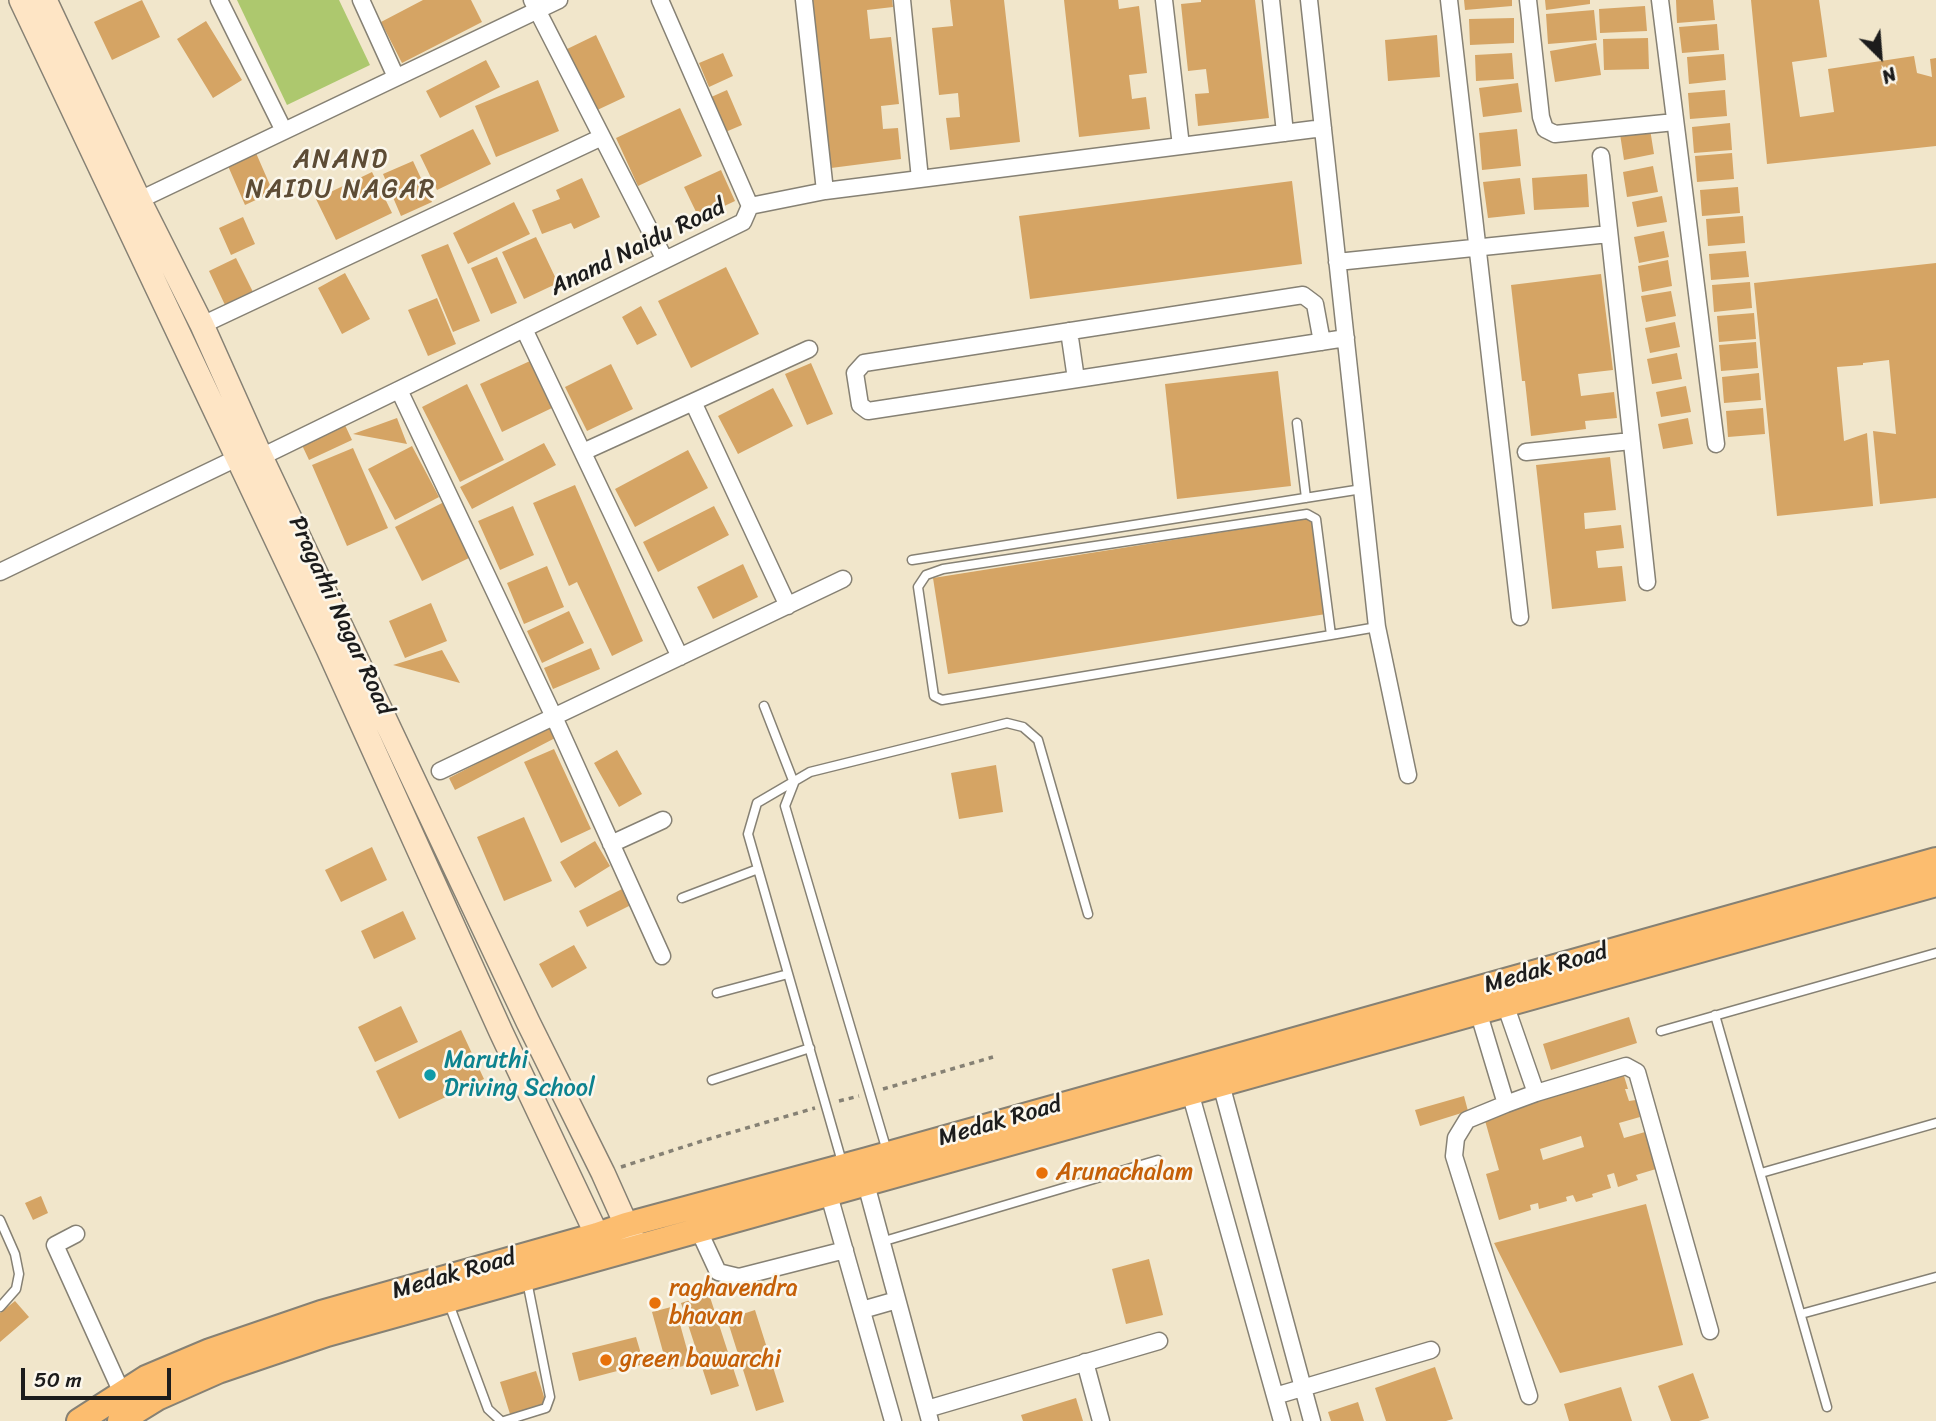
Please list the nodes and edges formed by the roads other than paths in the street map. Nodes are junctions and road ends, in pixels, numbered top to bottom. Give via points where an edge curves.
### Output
1 (21, 0) edge
2 (219, 0) edge
3 (361, 0) edge
4 (559, 0) edge
5 (660, 0) edge
6 (804, 0) edge
7 (902, 0) edge
8 (1164, 0) edge
9 (1271, 0) edge
10 (1309, 0) edge
11 (1449, 0) edge
12 (1528, 0) edge
13 (1660, 0) edge
14 (48, 1) edge
15 (535, 5) edge
16 (397, 77) junction
17 (1675, 122) junction
18 (1323, 128) junction
19 (284, 131) junction
20 (1285, 133) junction
21 (602, 137) junction
22 (1181, 146) junction
23 (1601, 156) dead end
24 (920, 180) junction
25 (825, 191) junction
26 (129, 205) junction
27 (750, 206) junction
28 (1609, 234) junction
29 (1479, 248) junction
30 (665, 260) junction
31 (1337, 262) junction
32 (202, 325) junction
33 (524, 329) junction
34 (1069, 331) junction
35 (1346, 338) junction
36 (1322, 342) junction
37 (809, 349) dead end
38 (1076, 379) junction
39 (398, 390) junction
40 (694, 402) junction
41 (1297, 423) dead end
42 (1631, 441) junction
43 (1716, 444) dead end
44 (1526, 452) dead end
45 (583, 453) junction
46 (261, 457) junction
47 (237, 458) junction
48 (1362, 489) junction
49 (1306, 498) junction
50 (912, 560) dead end
51 (0, 572) edge
52 (843, 579) dead end
53 (1647, 582) dead end
54 (788, 606) junction
55 (1520, 617) dead end
56 (1377, 627) junction
57 (1331, 635) junction
58 (680, 657) junction
59 (764, 706) dead end
60 (554, 717) junction
61 (440, 771) joint
62 (1408, 775) dead end
63 (415, 782) junction
64 (794, 783) junction
65 (663, 820) dead end
66 (611, 844) junction
67 (1936, 860) edge
68 (758, 869) junction
69 (1936, 884) edge
70 (682, 898) dead end
71 (1839, 899) junction
72 (1088, 914) dead end
73 (1936, 953) edge
74 (662, 956) dead end
75 (788, 974) junction
76 (717, 993) dead end
77 (1505, 1004) junction
78 (1478, 1011) junction
79 (1716, 1015) junction
80 (1661, 1031) dead end
81 (810, 1048) junction
82 (712, 1080) dead end
83 (1221, 1084) junction
84 (1190, 1092) junction
85 (1536, 1093) junction
86 (1506, 1104) junction
87 (1936, 1123) edge
88 (888, 1154) junction
89 (1158, 1160) dead end
90 (844, 1167) junction
91 (1761, 1173) junction
92 (866, 1184) junction
93 (829, 1195) junction
94 (0, 1220) edge
95 (699, 1231) junction
96 (76, 1234) dead end
97 (631, 1237) junction
98 (881, 1242) junction
99 (600, 1246) junction
100 (845, 1250) junction
101 (1936, 1277) edge
102 (526, 1279) junction
103 (897, 1300) junction
104 (448, 1301) junction
105 (0, 1307) edge
106 (862, 1310) junction
107 (1801, 1314) junction
108 (1710, 1331) dead end
109 (1159, 1341) dead end
110 (1430, 1350) dead end
111 (1085, 1362) junction
112 (1303, 1388) junction
113 (122, 1393) junction
114 (1275, 1395) junction
115 (1529, 1396) dead end
116 (1827, 1407) dead end
117 (928, 1415) edge
118 (79, 1421) edge
119 (120, 1421) edge
120 (503, 1421) edge
121 (893, 1421) edge
122 (1101, 1421) edge
123 (1282, 1421) edge
124 (1312, 1421) edge

1 - 26 main road, Pragathi Nagar Road
2 - 19 street
3 - 16 street
4 - 15 street
5 - 27 street, Anand Naidu Road
6 - 25 street
7 - 24 street
8 - 22 street
9 - 20 street
10 - 18 street
11 - 29 street
12 - 17 street via 1545,129 1555,134
13 - 17 street
14 - 26 main road, Pragathi Nagar Road
15 - 16 street
15 - 21 street
16 - 19 street
17 - 43 street
18 - 20 street
18 - 31 street
19 - 26 street
20 - 22 street
21 - 30 street
21 - 32 street
22 - 24 street
23 - 28 street
24 - 25 street
25 - 27 street
26 - 32 main road, Pragathi Nagar Road
26 - 47 main road, Pragathi Nagar Road
27 - 30 street, Anand Naidu Road via 744,222
28 - 29 street
28 - 42 street
29 - 31 street
29 - 55 street
30 - 33 street, Anand Naidu Road
31 - 35 street
32 - 46 main road, Pragathi Nagar Road
33 - 39 street, Anand Naidu Road
33 - 45 street
34 - 36 street via 1303,295 1315,304
34 - 38 street
34 - 38 street via 864,363 855,373 860,405 869,411
35 - 36 street
35 - 48 street
36 - 38 street
37 - 40 street
39 - 46 street, Anand Naidu Road
39 - 60 street
40 - 45 street
40 - 54 street
41 - 49 lane
42 - 44 street
42 - 53 street
45 - 58 street
46 - 63 main road, Pragathi Nagar Road
47 - 51 street
47 - 99 main road, Pragathi Nagar Road
48 - 49 lane
48 - 56 street
49 - 50 lane
52 - 54 street
54 - 58 street
56 - 57 lane
56 - 62 street
57 - 57 lane via 942,700 934,696 918,587 926,575 943,569 1307,514 1316,519
58 - 60 street
59 - 64 lane
60 - 61 street
60 - 66 street
61 - 63 lane
63 - 97 main road, Pragathi Nagar Road
64 - 68 lane via 757,803 748,834
64 - 72 lane via 810,772 993,726 1023,727 1038,740
64 - 88 lane via 785,806
65 - 66 street
66 - 74 street
67 - 71 main road, Medak Road
68 - 70 lane
68 - 75 lane
69 - 71 main road, Medak Road
71 - 77 main road, Medak Road
71 - 88 main road, Medak Road
73 - 79 lane
75 - 76 lane
75 - 81 lane
77 - 78 main road, Medak Road
77 - 85 street
78 - 83 main road, Medak Road
78 - 86 street
79 - 80 lane
79 - 91 lane
81 - 82 lane
81 - 90 lane
83 - 84 main road, Medak Road
83 - 112 street
84 - 92 main road, Medak Road
84 - 114 street
85 - 86 street
85 - 108 street via 1626,1066 1637,1072
86 - 115 street via 1467,1121 1456,1138 1454,1156
87 - 91 lane
88 - 90 main road, Medak Road
89 - 98 lane
90 - 97 main road, Medak Road
91 - 107 lane
92 - 93 main road, Medak Road
92 - 98 street
93 - 95 main road, Medak Road
93 - 100 street
94 - 105 lane via 19,1273 16,1289
95 - 97 main road, Medak Road
95 - 100 street via 718,1272 738,1277
96 - 113 street via 55,1245
97 - 99 main road, Medak Road
98 - 103 street
99 - 102 main road, Medak Road
99 - 113 main road, Medak Road via 321,1313 210,1351
100 - 106 street
101 - 107 lane
102 - 104 main road, Medak Road
102 - 120 lane via 550,1396 546,1408
103 - 106 street
103 - 117 street
104 - 119 main road, Medak Road via 327,1334 218,1371 157,1398
104 - 120 lane via 488,1409
106 - 121 street
107 - 116 lane
109 - 111 street
110 - 112 street
111 - 117 street
111 - 122 street
112 - 114 street
112 - 124 street
113 - 118 main road, Medak Road
114 - 123 street

